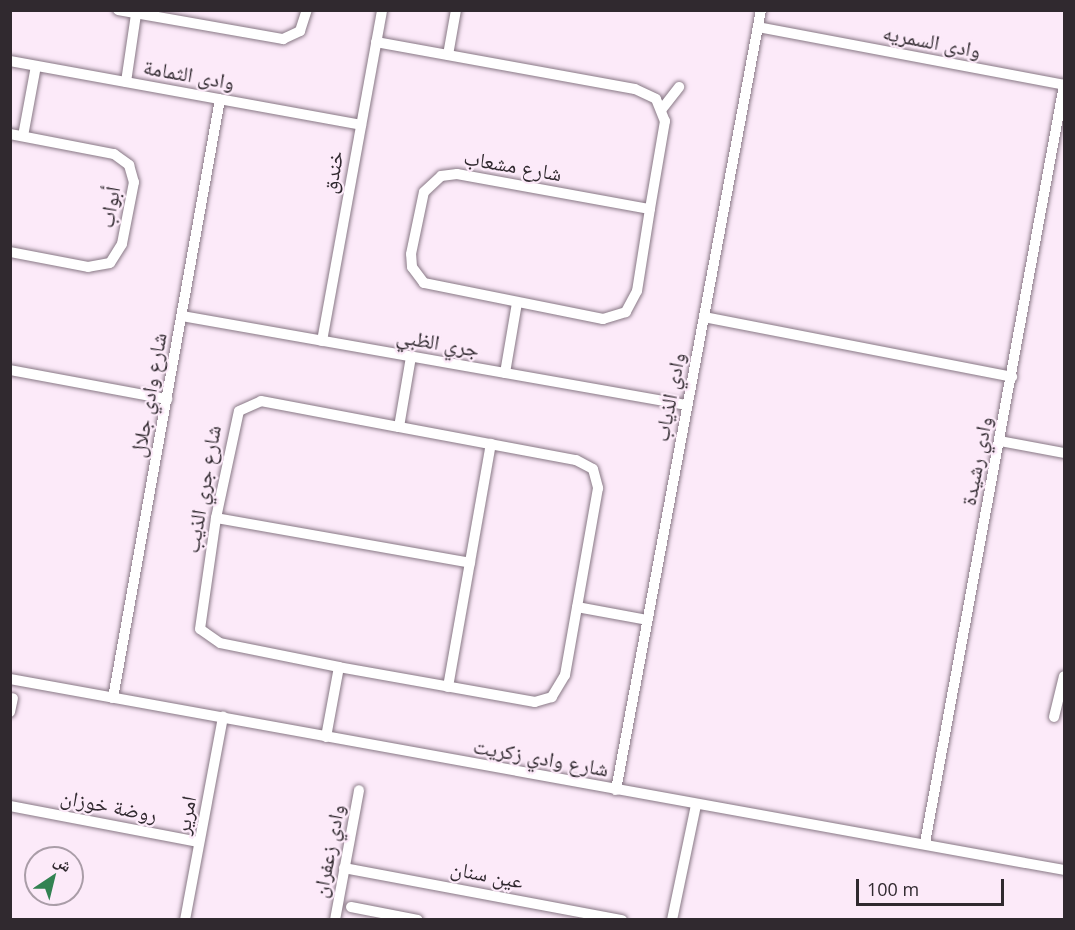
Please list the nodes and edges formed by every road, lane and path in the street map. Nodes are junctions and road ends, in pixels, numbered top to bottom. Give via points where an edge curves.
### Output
1 (118, 10) edge
2 (307, 10) edge
3 (382, 10) edge
4 (456, 10) edge
5 (761, 10) edge
6 (136, 14) junction
7 (758, 27) junction
8 (376, 42) junction
9 (448, 55) junction
10 (10, 61) edge
11 (36, 66) junction
12 (126, 82) junction
13 (1064, 86) edge
14 (679, 87) dead end
15 (220, 99) junction
16 (662, 110) junction
17 (361, 124) junction
18 (10, 134) edge
19 (23, 136) junction
20 (650, 209) junction
21 (10, 252) edge
22 (518, 303) junction
23 (182, 316) junction
24 (704, 317) junction
25 (322, 341) junction
26 (411, 357) junction
27 (10, 370) edge
28 (505, 373) junction
29 (1012, 377) junction
30 (167, 399) junction
31 (687, 405) junction
32 (399, 427) junction
33 (1000, 441) junction
34 (491, 444) junction
35 (1065, 453) edge
36 (216, 519) junction
37 (470, 563) junction
38 (577, 607) junction
39 (647, 620) junction
40 (339, 667) junction
41 (1065, 676) edge
42 (10, 679) edge
43 (448, 687) junction
44 (13, 698) dead end
45 (113, 698) junction
46 (10, 712) edge
47 (222, 717) junction
48 (1054, 717) dead end
49 (326, 737) junction
50 (359, 790) dead end
51 (616, 790) junction
52 (696, 805) junction
53 (10, 806) edge
54 (199, 842) junction
55 (925, 843) junction
56 (344, 868) junction
57 (1065, 870) edge
58 (351, 908) dead end
59 (377, 916) edge
60 (585, 916) edge
61 (185, 920) edge
62 (335, 920) edge
63 (418, 920) edge
64 (622, 920) edge
65 (672, 920) edge

1 - 6 street
2 - 6 street via 300,31 283,39
3 - 8 street, خندق
4 - 9 street
5 - 7 street, وادي الذياب
6 - 12 street
7 - 13 street, وادى السمريه
7 - 24 street, وادي الذياب
8 - 9 street
8 - 17 street, خندق
9 - 16 street via 635,88 656,99
10 - 11 street, وادى الثمامة
11 - 12 street, وادى الثمامة
11 - 19 street
12 - 15 street, وادى الثمامة
13 - 29 street, وادي رشيدة
14 - 16 street
15 - 17 street, وادى الثمامة
15 - 23 street, شارع وادي جلال
16 - 20 street, شارع مشعاب via 665,121
17 - 25 street, خندق
18 - 19 street, أبواب
19 - 21 street, أبواب via 114,154 129,165 134,182 120,251 110,263 88,267
20 - 22 street, شارع مشعاب via 637,291 626,312 603,319
20 - 22 street, شارع مشعاب via 457,174 434,179 422,199 411,254 415,273 436,288
22 - 28 street
23 - 25 street, جري الظبي
23 - 30 street, شارع وادي جلال
24 - 29 street
24 - 31 street, وادي الذياب
25 - 26 street, جري الظبي
26 - 28 street, جري الظبي
26 - 32 street
27 - 30 street
28 - 31 street, جري الظبي
29 - 33 street, وادي رشيدة
30 - 45 street, شارع وادي جلال
31 - 39 street, وادي الذياب
32 - 34 street, شارع جري الذيب
32 - 36 street, شارع جري الذيب via 261,401 245,405 234,419
33 - 35 street
33 - 55 street, وادي رشيدة
34 - 37 street
34 - 38 street, شارع جري الذيب via 576,460 593,469 598,488
36 - 37 street
36 - 40 street, شارع جري الذيب via 198,621 205,636 220,643
37 - 43 street
38 - 39 street
38 - 43 street, شارع جري الذيب via 563,683 552,697 535,702
39 - 51 street, وادي الذياب
40 - 43 street, شارع جري الذيب
40 - 49 street
41 - 48 street
42 - 45 street, شارع وادي زكريت
44 - 46 street
45 - 47 street, شارع وادي زكريت
47 - 49 street, شارع وادي زكريت
47 - 54 street, امرير
49 - 51 street, شارع وادي زكريت
50 - 56 street, وادي زعفران
51 - 52 street, شارع وادي زكريت
52 - 55 street, شارع وادي زكريت
52 - 65 street
53 - 54 street, روضة خوزان
54 - 61 street, امرير
55 - 57 street, شارع وادي زكريت
56 - 60 street, عين سنان
56 - 62 street, وادي زعفران
58 - 59 street
59 - 63 street
60 - 64 street, عين سنان

